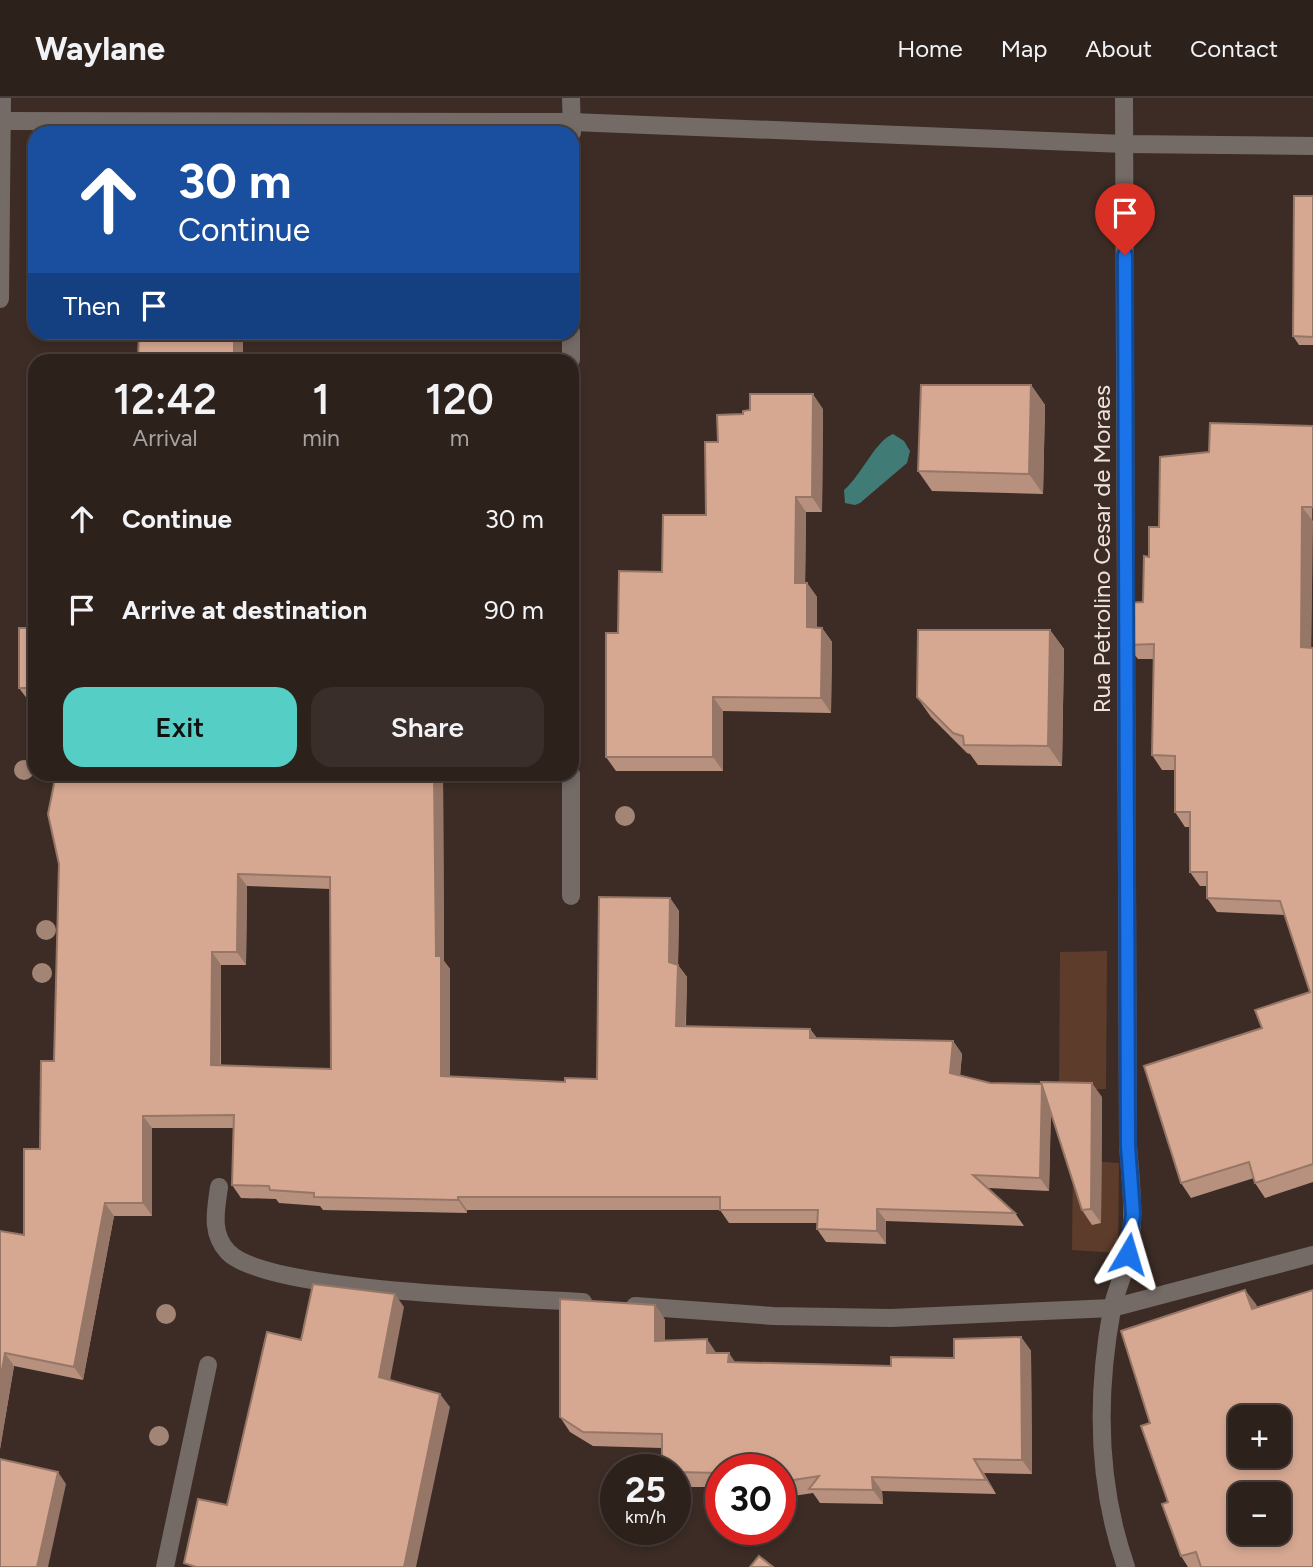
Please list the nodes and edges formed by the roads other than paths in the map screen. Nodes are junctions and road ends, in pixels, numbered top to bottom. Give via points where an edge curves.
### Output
1 (2, 98) edge
2 (572, 98) edge
3 (1124, 98) edge
4 (1, 121) edge
5 (477, 126) edge
6 (572, 126) edge
7 (579, 127) edge
8 (1125, 144) junction
9 (1313, 146) edge
10 (0, 299) edge
11 (571, 781) edge
12 (571, 896) dead end
13 (219, 1187) dead end
14 (1313, 1255) edge
15 (596, 1303) edge
16 (623, 1305) edge
17 (1112, 1308) junction
18 (208, 1365) dead end
19 (165, 1567) edge
20 (1126, 1567) edge

1 - 4 street
2 - 6 street
3 - 8 street, Rua Petrolino Cesar de Moraes
4 - 5 street
4 - 10 street
7 - 8 street
8 - 9 street
8 - 17 street, Rua Petrolino Cesar de Moraes via 1128,1146 1133,1214 1128,1254
11 - 12 street
13 - 15 street via 215,1224 229,1254 285,1276 339,1285
14 - 17 street
16 - 17 street via 773,1316 891,1318
17 - 20 street, Rua Petrolino Cesar de Moraes via 1100,1425 1103,1481
18 - 19 street

